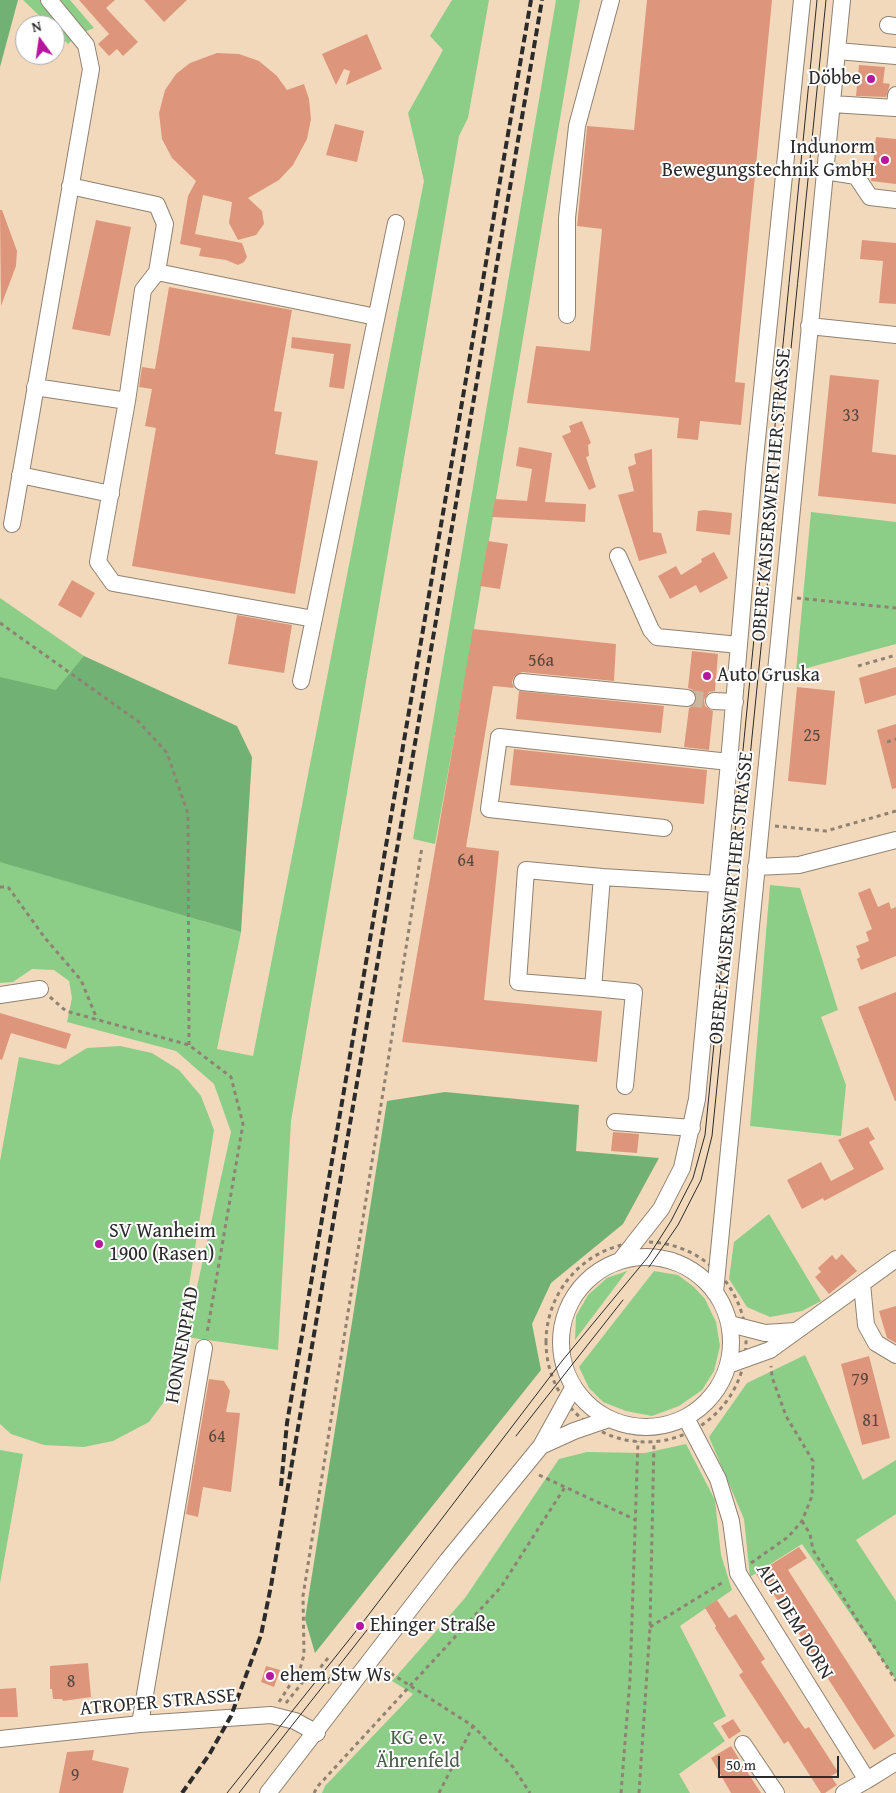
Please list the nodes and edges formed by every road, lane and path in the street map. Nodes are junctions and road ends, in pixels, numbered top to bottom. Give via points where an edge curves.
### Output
1 (49, 0) edge
2 (611, 0) edge
3 (802, 0) edge
4 (842, 0) edge
5 (837, 51) junction
6 (896, 56) edge
7 (896, 95) edge
8 (832, 104) junction
9 (825, 171) junction
10 (70, 186) junction
11 (896, 200) edge
12 (396, 223) dead end
13 (157, 272) junction
14 (567, 315) dead end
15 (376, 317) junction
16 (809, 326) junction
17 (896, 335) edge
18 (35, 387) junction
19 (127, 401) junction
20 (20, 475) junction
21 (111, 494) junction
22 (12, 524) dead end
23 (618, 556) dead end
24 (784, 597) junction
25 (896, 608) edge
26 (314, 619) junction
27 (0, 623) edge
28 (740, 645) junction
29 (896, 655) edge
30 (858, 666) dead end
31 (301, 681) dead end
32 (522, 682) dead end
33 (687, 698) tunnel mouth
34 (714, 701) tunnel mouth
35 (735, 702) junction
36 (896, 739) edge
37 (887, 742) dead end
38 (729, 762) junction
39 (896, 811) edge
40 (759, 825) junction
41 (664, 828) dead end
42 (896, 840) edge
43 (422, 846) dead end
44 (756, 867) junction
45 (602, 876) junction
46 (717, 884) junction
47 (0, 887) edge
48 (593, 988) junction
49 (40, 989) joint
50 (0, 994) edge
51 (98, 1020) junction
52 (189, 1045) junction
53 (625, 1086) dead end
54 (615, 1122) dead end
55 (692, 1128) junction
56 (636, 1242) junction
57 (896, 1259) edge
58 (620, 1261) junction
59 (716, 1270) junction
60 (862, 1284) junction
61 (715, 1292) junction
62 (736, 1326) junction
63 (798, 1331) junction
64 (204, 1348) joint
65 (770, 1350) junction
66 (896, 1355) edge
67 (736, 1362) junction
68 (570, 1394) junction
69 (609, 1419) junction
70 (593, 1425) junction
71 (690, 1425) junction
72 (638, 1441) junction
73 (654, 1442) junction
74 (541, 1446) junction
75 (539, 1475) dead end
76 (565, 1487) junction
77 (636, 1520) junction
78 (802, 1522) junction
79 (738, 1573) junction
80 (650, 1627) junction
81 (373, 1658) junction
82 (316, 1672) dead end
83 (896, 1681) edge
84 (411, 1687) junction
85 (273, 1716) junction
86 (140, 1724) junction
87 (473, 1726) junction
88 (317, 1733) junction
89 (0, 1739) edge
90 (744, 1744) dead end
91 (896, 1762) edge
92 (867, 1780) junction
93 (268, 1793) edge
94 (314, 1793) edge
95 (439, 1793) edge
96 (530, 1793) edge
97 (621, 1793) edge
98 (639, 1793) edge
99 (776, 1793) edge
100 (844, 1793) edge

1 - 10 street via 86,45 91,69
2 - 14 street via 577,126 567,218
3 - 28 street, OBERE KAISERSWERTHER STRASSE via 754,468
4 - 5 street, OBERE KAISERSWERTHER STRASSE
5 - 6 street
5 - 8 street, OBERE KAISERSWERTHER STRASSE
7 - 8 street via 895,108
8 - 9 street, OBERE KAISERSWERTHER STRASSE
9 - 11 street via 856,176 870,197
9 - 16 street, OBERE KAISERSWERTHER STRASSE
10 - 13 street via 157,205 165,224
10 - 18 street
12 - 15 street
13 - 15 street
13 - 19 street via 144,290
15 - 26 street
16 - 17 street
16 - 24 street, OBERE KAISERSWERTHER STRASSE
18 - 19 street
18 - 20 street
19 - 21 street
20 - 21 street
20 - 22 street
21 - 26 street via 98,562 113,583
23 - 28 street via 657,637
24 - 25 path
24 - 40 street, OBERE KAISERSWERTHER STRASSE
26 - 31 street
27 - 52 path via 139,722 167,752 188,814
28 - 35 street, OBERE KAISERSWERTHER STRASSE
29 - 30 path
32 - 33 street
34 - 35 street
35 - 38 street, OBERE KAISERSWERTHER STRASSE
36 - 37 path
38 - 41 street via 499,737 489,809
38 - 46 street, OBERE KAISERSWERTHER STRASSE
39 - 40 path via 826,830
40 - 44 street, OBERE KAISERSWERTHER STRASSE
42 - 44 street via 799,866
43 - 85 path via 303,1596 304,1655 300,1669
44 - 59 street, OBERE KAISERSWERTHER STRASSE
45 - 46 street
45 - 48 street
45 - 48 street via 526,870 518,982
46 - 55 street, OBERE KAISERSWERTHER STRASSE
47 - 51 path via 8,886 45,938 81,980
48 - 53 street via 634,992
49 - 50 street
49 - 51 path, HONNENPFAD via 66,1010
51 - 52 path, HONNENPFAD
52 - 64 path, HONNENPFAD via 231,1077 244,1124
54 - 55 street
55 - 56 street, OBERE KAISERSWERTHER STRASSE via 682,1168 661,1210
56 - 58 street, OBERE KAISERSWERTHER STRASSE
56 - 59 path via 658,1241 693,1252
56 - 68 path via 604,1250 584,1263 554,1300 548,1318 546,1352 551,1377
57 - 60 street
58 - 61 street via 648,1257 679,1264 699,1275
58 - 68 street via 598,1272 579,1289 566,1311 561,1336 562,1361
59 - 61 street, OBERE KAISERSWERTHER STRASSE
59 - 62 path via 738,1306
60 - 63 street
60 - 66 street via 866,1325 876,1343
61 - 62 street
62 - 63 street via 765,1334
62 - 67 street via 732,1345
63 - 65 street
64 - 86 street, HONNENPFAD
65 - 67 street
65 - 78 path via 772,1377 786,1416 812,1461 812,1496
67 - 71 street
67 - 71 path via 737,1384 730,1397 714,1417
68 - 69 street
68 - 74 street
69 - 70 street
69 - 71 street via 632,1427
70 - 72 path via 624,1440
70 - 74 street
71 - 73 path via 670,1440
71 - 79 street, AUF DEM DORN via 718,1479 731,1521
72 - 73 path
72 - 77 path
73 - 80 path
74 - 81 street
75 - 76 path
76 - 77 path
76 - 84 path via 501,1588
77 - 97 path via 630,1680
78 - 79 path via 788,1537
78 - 83 path via 823,1567
79 - 80 path
79 - 92 street, AUF DEM DORN
80 - 98 path
81 - 84 path via 388,1674
81 - 88 street
82 - 85 path via 310,1673
84 - 87 path
84 - 94 path
85 - 86 street, ATROPER STRASSE
85 - 88 street, ATROPER STRASSE via 295,1721
86 - 89 street, ATROPER STRASSE
87 - 95 path
87 - 96 path via 513,1767
88 - 93 street
90 - 99 street
91 - 92 street
92 - 100 street

